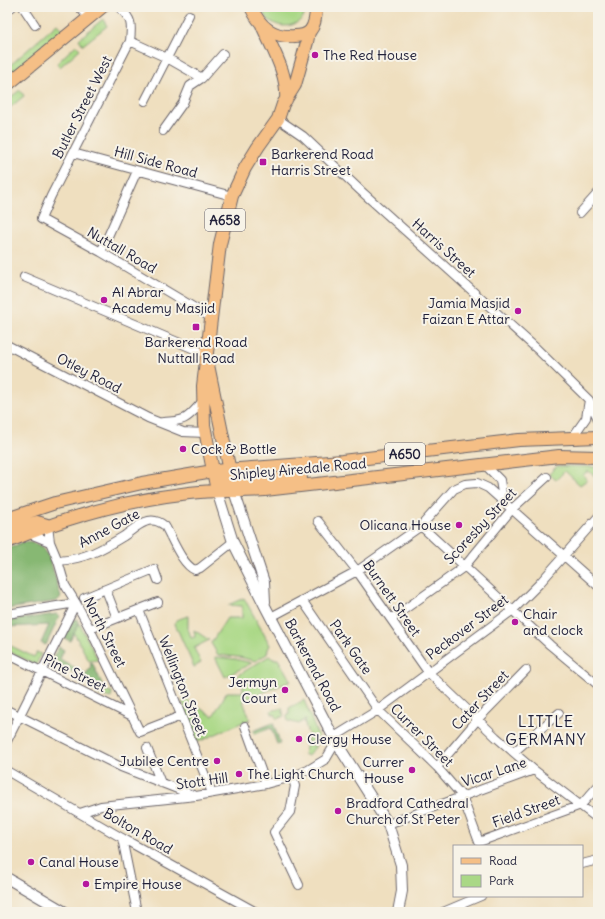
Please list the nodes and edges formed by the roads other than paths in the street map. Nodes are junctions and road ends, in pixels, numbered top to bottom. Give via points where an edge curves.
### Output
1 (12, 7) edge
2 (23, 7) edge
3 (79, 7) edge
4 (102, 7) edge
5 (119, 7) edge
6 (251, 7) edge
7 (316, 7) edge
8 (7, 10) edge
9 (189, 14) dead end
10 (89, 18) junction
11 (261, 24) junction
12 (35, 25) dead end
13 (309, 32) junction
14 (130, 41) junction
15 (223, 54) dead end
16 (167, 58) junction
17 (202, 78) junction
18 (7, 85) edge
19 (145, 101) dead end
20 (286, 101) junction
21 (278, 118) junction
22 (163, 131) dead end
23 (73, 153) junction
24 (137, 171) junction
25 (598, 193) edge
26 (232, 196) junction
27 (580, 213) dead end
28 (41, 219) joint
29 (101, 252) junction
30 (24, 277) dead end
31 (210, 316) junction
32 (7, 345) edge
33 (206, 354) junction
34 (589, 400) junction
35 (203, 401) junction
36 (598, 419) edge
37 (160, 423) junction
38 (205, 434) junction
39 (598, 437) edge
40 (572, 438) junction
41 (598, 457) edge
42 (484, 464) junction
43 (213, 471) junction
44 (547, 477) dead end
45 (232, 480) junction
46 (217, 491) junction
47 (503, 500) junction
48 (512, 509) junction
49 (598, 517) edge
50 (7, 519) edge
51 (318, 522) dead end
52 (48, 526) junction
53 (421, 526) junction
54 (7, 530) edge
55 (28, 533) junction
56 (7, 542) edge
57 (50, 542) junction
58 (233, 542) junction
59 (565, 556) junction
60 (58, 561) junction
61 (464, 567) junction
62 (357, 571) junction
63 (158, 580) dead end
64 (598, 586) edge
65 (106, 590) junction
66 (84, 598) dead end
67 (302, 600) junction
68 (158, 602) dead end
69 (76, 603) junction
70 (265, 606) junction
71 (139, 610) junction
72 (513, 610) junction
73 (7, 614) edge
74 (271, 617) junction
75 (117, 618) junction
76 (391, 619) junction
77 (90, 629) junction
78 (7, 654) edge
79 (526, 670) dead end
80 (42, 671) junction
81 (428, 672) junction
82 (598, 685) edge
83 (7, 710) edge
84 (378, 710) junction
85 (558, 713) dead end
86 (19, 716) junction
87 (132, 716) junction
88 (181, 716) junction
89 (478, 719) junction
90 (245, 726) dead end
91 (335, 739) junction
92 (7, 741) edge
93 (147, 748) dead end
94 (514, 752) junction
95 (438, 767) junction
96 (534, 770) junction
97 (7, 771) edge
98 (292, 777) junction
99 (161, 783) junction
100 (266, 784) junction
101 (598, 786) edge
102 (212, 793) junction
103 (196, 796) junction
104 (462, 796) junction
105 (581, 805) junction
106 (80, 813) junction
107 (598, 819) edge
108 (388, 824) junction
109 (122, 838) junction
110 (479, 842) joint
111 (598, 860) edge
112 (583, 864) edge
113 (7, 878) edge
114 (299, 885) dead end
115 (480, 897) edge
116 (65, 912) edge
117 (137, 912) edge
118 (256, 912) edge
119 (398, 912) edge
120 (443, 912) edge

1 - 8 street
2 - 12 street
3 - 10 street
4 - 10 main road
5 - 14 street, Butler Street West via 127,14 132,25
6 - 11 main road, Barkerend Road
7 - 13 main road, Barkerend Road via 314,22
9 - 16 street
10 - 18 main road
11 - 13 main road via 273,33 285,36
11 - 20 main road, Barkerend Road / A658 via 285,77
13 - 20 main road, Barkerend Road / A658 via 295,85
14 - 16 street
14 - 23 street, Butler Street West
15 - 17 street
16 - 17 street
16 - 19 street
17 - 22 street via 190,86 183,104
20 - 21 main road, Barkerend Road / A658
21 - 26 main road, Barkerend Road / A658 via 245,168
21 - 34 street, Harris Street via 303,136
23 - 24 street, Hill Side Road
23 - 28 street, Butler Street West
24 - 26 street, Hill Side Road
24 - 29 street
25 - 27 street
26 - 31 main road, Barkerend Road / A658 via 220,244
28 - 29 street, Nuttall Road
29 - 31 street, Nuttall Road
30 - 33 street
31 - 33 main road, Barkerend Road / A658
32 - 37 street, Otley Road
33 - 35 main road, Barkerend Road / A658
33 - 45 main road, Barkerend Road / A658
34 - 36 street, Harris Street
34 - 40 street via 586,418
35 - 37 street, Otley Road via 181,421
35 - 38 main road, Barkerend Road / A658
37 - 38 street, Otley Road via 183,432
38 - 43 main road, Barkerend Road / A658
39 - 40 main road, Shipley Airedale Road / A650
40 - 45 main road, Shipley Airedale Road / A650 via 519,440 342,461
41 - 42 main road, Shipley Airedale Road / A650 via 560,456
42 - 45 main road, Shipley Airedale Road / A650 via 265,490
42 - 47 street via 500,480
43 - 45 main road, Shipley Airedale Road / A650
43 - 46 main road, Barkerend Road / A658
43 - 50 main road, Shipley Airedale Road / A650 via 142,483 55,503
44 - 48 street, Scoresby Street
45 - 46 main road, Shipley Airedale Road / A650
45 - 70 street, Barkerend Road via 264,582
46 - 52 main road, Shipley Airedale Road / A650 via 144,500
46 - 58 street, Barkerend Road
47 - 48 street
47 - 53 street via 488,488 477,484 465,484 454,489
48 - 59 street
48 - 61 street, Scoresby Street
49 - 59 street, Peckover Street
51 - 62 street, Burnett Street
52 - 54 main road via 37,522
52 - 55 main road, Shipley Airedale Road / A650
52 - 57 street, North Street
53 - 61 street
53 - 62 street
55 - 56 main road, Shipley Airedale Road / A650
55 - 57 street
57 - 60 street, North Street
58 - 60 street, Anne Gate via 195,570 184,560 165,526 156,521 148,521 105,548 85,557
58 - 70 street, Barkerend Road
59 - 64 street
59 - 72 street, Peckover Street
60 - 69 street, North Street via 65,585
61 - 72 street
61 - 76 street, Scoresby Street
62 - 67 street
62 - 76 street, Burnett Street
63 - 65 street via 154,569
65 - 66 street
65 - 75 street
67 - 74 street
67 - 84 street, Park Gate
68 - 71 street
69 - 73 street
69 - 77 street, North Street
69 - 80 street
70 - 74 street, Barkerend Road
71 - 75 street
71 - 88 street, Wellington Street
72 - 81 street, Peckover Street
72 - 82 street
74 - 91 street, Barkerend Road
75 - 77 street
76 - 81 street, Burnett Street
77 - 87 street, North Street
78 - 80 street, Pine Street
79 - 89 street, Cater Street
80 - 86 street
80 - 87 street, Pine Street
81 - 84 street, Peckover Street
81 - 89 street, Burnett Street
83 - 86 street
84 - 91 street, Peckover Street
84 - 95 street, Currer Street
85 - 94 street
86 - 92 street
86 - 99 street via 121,767
87 - 88 street, North Street via 140,732
88 - 102 street, Wellington Street
89 - 94 street, Burnett Street
89 - 95 street, Cater Street
90 - 100 street
91 - 98 street, Stott Hill via 326,759
91 - 108 street, Barkerend Road
93 - 99 street
94 - 96 street, Burnett Street
95 - 104 street, Currer Street
96 - 104 street, Vicar Lane
96 - 105 street, Vicar Lane
97 - 106 street, Bolton Road
98 - 100 street, Stott Hill
98 - 114 street via 295,786 290,812 274,832
99 - 103 street
100 - 102 street, Stott Hill
101 - 105 street
102 - 103 street, Stott Hill
103 - 106 street, Stott Hill via 101,806
104 - 108 street, Vicar Lane
104 - 110 street, Currer Street
105 - 107 street, Vicar Lane
105 - 110 street, Field Street
106 - 109 street, Bolton Road
108 - 119 street, Barkerend Road via 401,865 402,891
109 - 117 street
109 - 118 street, Bolton Road
111 - 112 street
113 - 116 street
115 - 120 street

